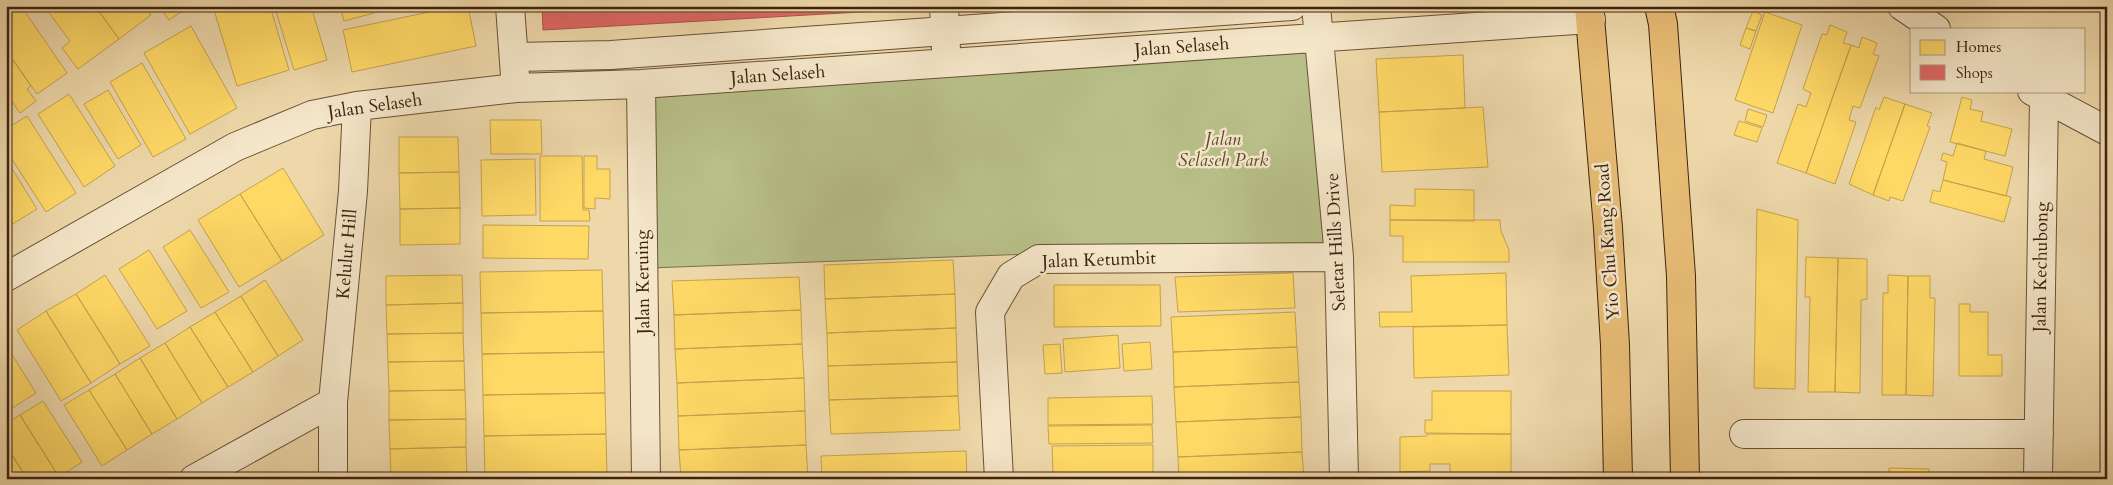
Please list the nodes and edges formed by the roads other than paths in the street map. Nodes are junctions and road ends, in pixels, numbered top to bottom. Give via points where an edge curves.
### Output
1 (510, 6) edge
2 (1292, 6) edge
3 (1316, 6) edge
4 (1659, 6) edge
5 (1902, 6) edge
6 (1590, 13) edge
7 (944, 19) edge
8 (1935, 28) edge
9 (1320, 39) junction
10 (514, 57) junction
11 (946, 64) junction
12 (641, 84) junction
13 (516, 88) junction
14 (2038, 95) edge
15 (357, 106) junction
16 (2107, 131) edge
17 (1339, 257) junction
18 (6, 277) edge
19 (333, 402) junction
20 (1744, 434) dead end
21 (2039, 434) junction
22 (194, 479) edge
23 (333, 479) edge
24 (646, 479) edge
25 (999, 479) edge
26 (1344, 479) edge
27 (1618, 479) edge
28 (1685, 479) edge
29 (2038, 479) edge

1 - 10 street
2 - 7 street
3 - 9 street, Seletar Hills Drive
4 - 28 main road via 1663,24 1681,276
5 - 8 street
6 - 9 street, Jalan Selaseh
6 - 27 main road, Yio Chu Kang Road via 1616,345
7 - 10 street via 610,55
7 - 11 street
9 - 11 street, Jalan Selaseh
9 - 17 street, Seletar Hills Drive
10 - 13 street
11 - 12 street, Jalan Selaseh
12 - 13 street, Jalan Selaseh
12 - 24 street, Jalan Keruing
13 - 15 street, Jalan Selaseh
14 - 16 street
14 - 21 street, Jalan Kechubong
15 - 18 street, Jalan Selaseh via 312,115 235,147
15 - 19 street, Kelulut Hill via 353,191
17 - 25 street, Jalan Ketumbit via 1038,259 1011,276 990,312
17 - 26 street, Seletar Hills Drive
19 - 22 street
19 - 23 street, Kelulut Hill
20 - 21 street
21 - 29 street, Jalan Kechubong

